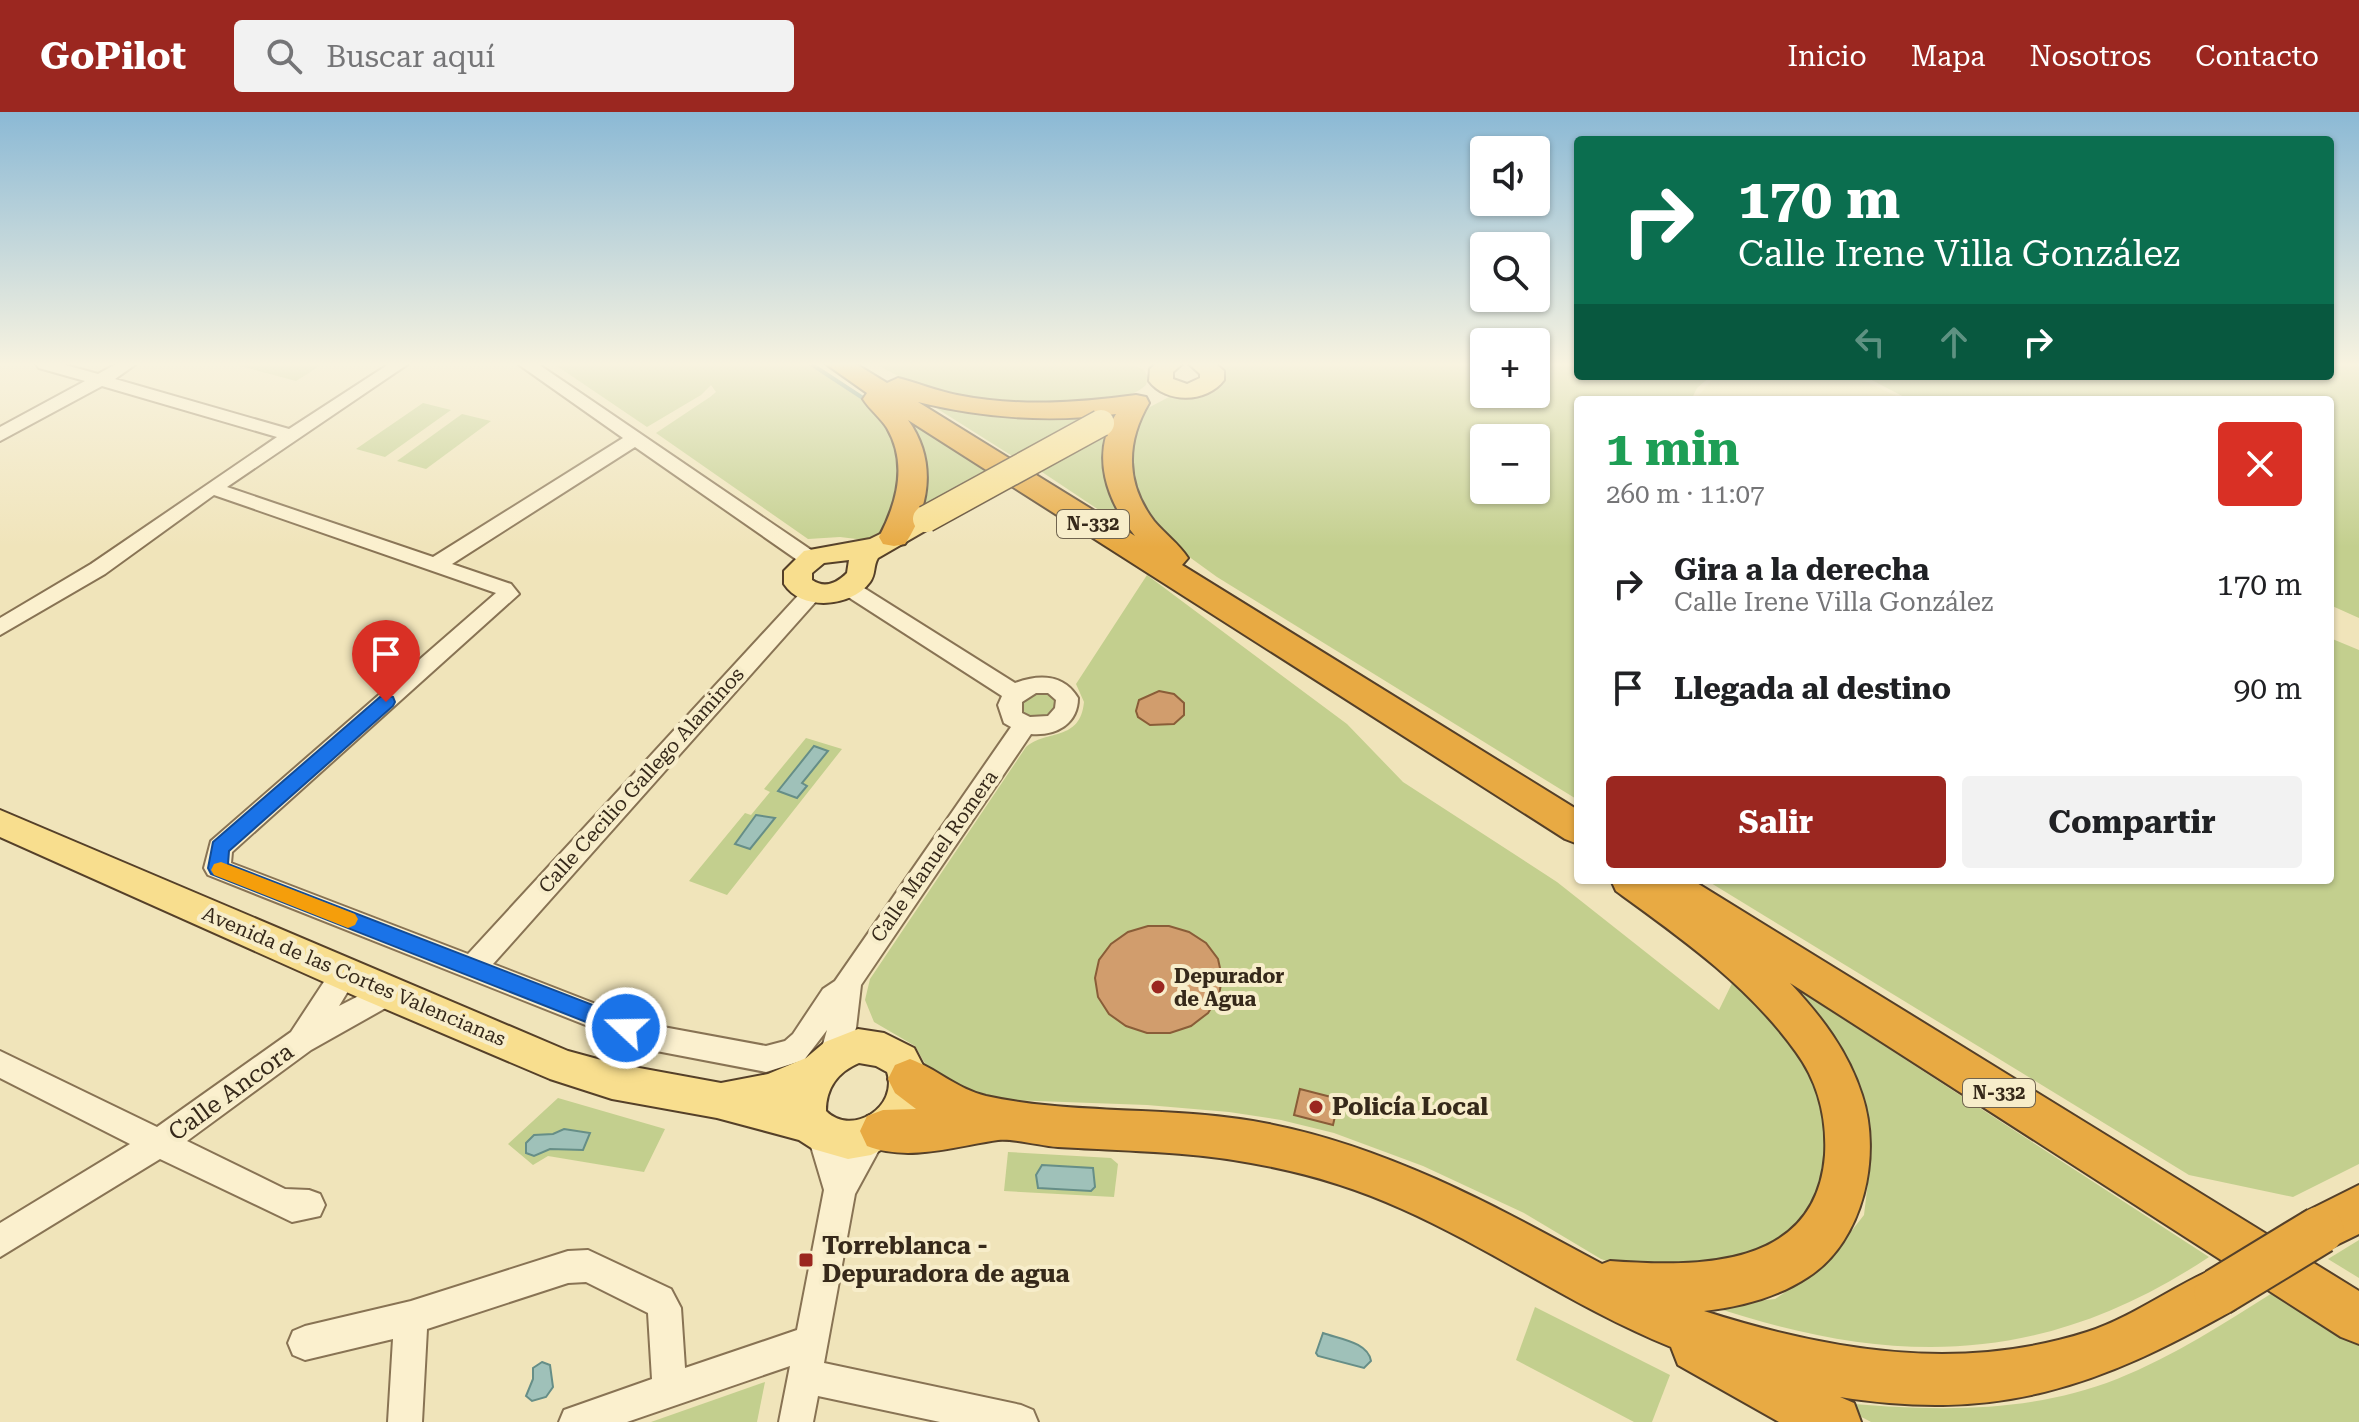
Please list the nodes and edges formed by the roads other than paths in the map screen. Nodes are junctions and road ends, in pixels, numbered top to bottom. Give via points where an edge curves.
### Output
1 (18, 425) edge
2 (257, 425) edge
3 (306, 425) edge
4 (617, 425) edge
5 (899, 425) edge
6 (936, 425) edge
7 (1097, 425) edge
8 (1125, 425) edge
9 (0, 435) edge
10 (291, 435) junction
11 (636, 438) junction
12 (212, 488) junction
13 (866, 558) junction
14 (810, 559) junction
15 (435, 565) junction
16 (812, 593) junction
17 (0, 628) edge
18 (1347, 683) junction
19 (1015, 694) junction
20 (1025, 725) junction
21 (1504, 782) junction
22 (0, 823) edge
23 (1574, 826) edge
24 (1574, 840) edge
25 (1635, 884) edge
26 (1666, 884) edge
27 (472, 968) junction
28 (345, 973) junction
29 (388, 993) junction
30 (846, 999) junction
31 (301, 1041) junction
32 (829, 1056) junction
33 (0, 1064) edge
34 (910, 1079) junction
35 (717, 1100) junction
36 (1006, 1121) junction
37 (818, 1129) junction
38 (877, 1134) junction
39 (161, 1142) junction
40 (840, 1190) junction
41 (309, 1205) dead end
42 (2339, 1219) edge
43 (0, 1241) edge
44 (1593, 1284) junction
45 (2352, 1313) edge
46 (1653, 1315) junction
47 (411, 1318) junction
48 (305, 1343) dead end
49 (808, 1359) junction
50 (670, 1390) junction
51 (405, 1422) edge
52 (576, 1422) edge
53 (796, 1422) edge
54 (1021, 1422) edge
55 (1835, 1422) edge

1 - 9 street
2 - 10 street
3 - 10 street
4 - 11 street
5 - 13 highway via 914,461 914,483 904,519
6 - 18 highway, N-332
7 - 13 main road, bridge
8 - 18 highway via 1116,456 1119,488 1155,543 1305,647
10 - 12 street
11 - 14 street
11 - 15 street
12 - 15 street
12 - 17 street via 98,569
13 - 14 main road via 829,552
13 - 16 main road via 831,594
13 - 19 street
14 - 16 main road via 796,578
15 - 27 street via 504,589 507,596 220,848 217,868
16 - 27 street, Calle Cecilio Gallego Alaminos
18 - 21 highway, N-332
19 - 20 street via 1009,711
19 - 20 street via 1048,685 1067,698 1066,711 1054,723
20 - 30 street, Calle Manuel Romera
21 - 23 highway, N-332
21 - 24 highway
22 - 28 main road, Avenida de las Cortes Valencianas
25 - 44 highway via 1724,951 1813,1040 1840,1096 1848,1154 1844,1184 1828,1226 1787,1264 1735,1284 1703,1288
26 - 45 highway, N-332
27 - 32 street via 646,1036 766,1059
28 - 29 main road, Avenida de las Cortes Valencianas
28 - 31 street, Calle Ancora
29 - 31 street, Calle Ancora
29 - 35 main road, Avenida de las Cortes Valencianas via 564,1067
30 - 32 street
30 - 32 street via 833,997 803,1043
31 - 39 street, Calle Ancora
32 - 34 main road via 892,1053
32 - 35 main road, Avenida de las Cortes Valencianas via 771,1091
32 - 37 main road via 809,1082 805,1105
33 - 39 street, Calle Ancora
34 - 36 highway via 947,1106
34 - 38 main road via 907,1102
35 - 37 main road, Avenida de las Cortes Valencianas
36 - 38 highway
36 - 44 highway via 1210,1136 1325,1159 1421,1193
37 - 38 main road via 845,1140
37 - 40 street
38 - 40 street
39 - 41 street, Calle Ancora via 287,1206
39 - 43 street, Calle Ancora
40 - 49 street
42 - 46 highway, bridge via 2143,1335 2083,1358 2022,1372 1949,1381 1852,1374 1738,1347
44 - 46 highway
46 - 55 highway via 1710,1356
47 - 48 street
47 - 50 street via 568,1267 588,1266 664,1308
47 - 51 street
49 - 50 street
49 - 53 street
49 - 54 street
50 - 52 street

